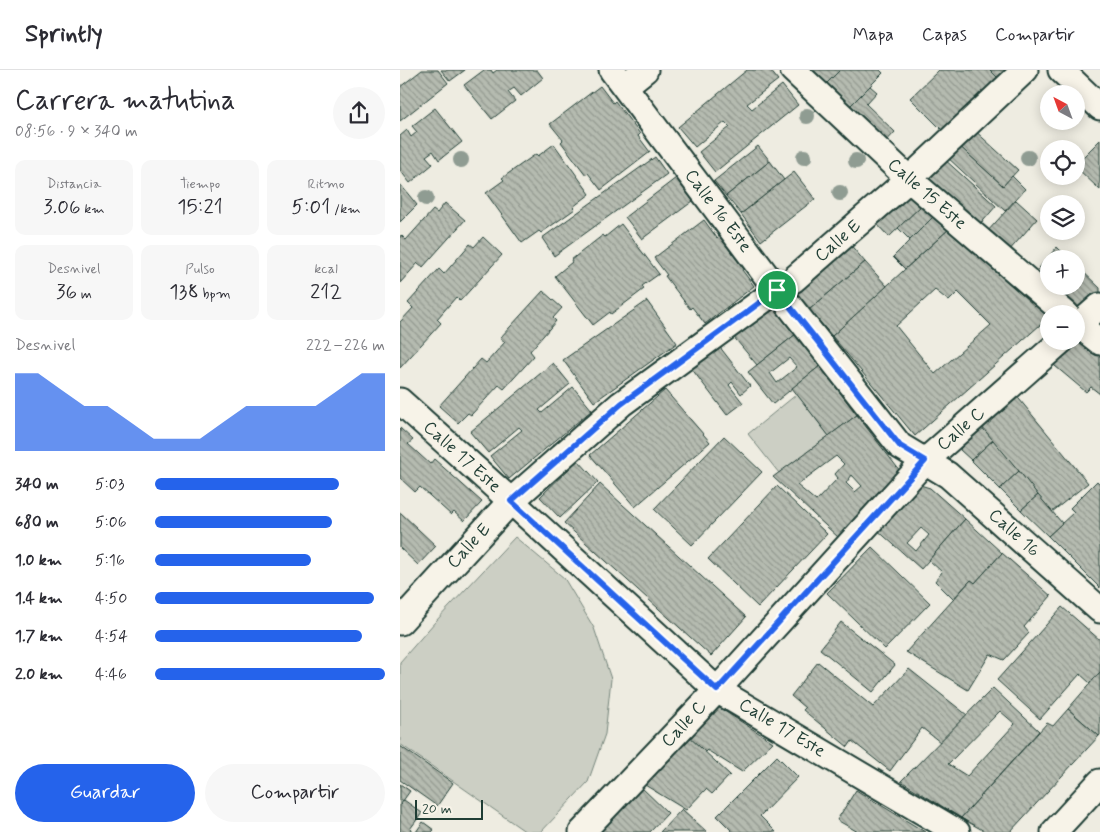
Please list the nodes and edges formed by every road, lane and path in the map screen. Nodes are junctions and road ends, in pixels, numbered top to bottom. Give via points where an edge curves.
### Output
1 (645, 70) edge
2 (793, 70) edge
3 (1024, 70) edge
4 (1061, 70) edge
5 (618, 78) edge
6 (1098, 100) edge
7 (910, 180) junction
8 (777, 290) junction
9 (1054, 305) edge
10 (1100, 306) edge
11 (1085, 315) edge
12 (1085, 330) edge
13 (1100, 342) edge
14 (1051, 350) edge
15 (400, 401) edge
16 (925, 461) junction
17 (511, 501) junction
18 (1100, 610) edge
19 (400, 622) edge
20 (717, 690) junction
21 (1100, 782) edge
22 (582, 832) edge
23 (957, 832) edge
24 (1054, 832) edge

1 - 5 street
2 - 7 street, Calle 15 Este
3 - 7 street, Calle E
4 - 6 street
5 - 8 street, Calle 16 Este
7 - 8 street, Calle E
7 - 9 street, Calle 15 Este
8 - 16 street, Calle 16 Este via 900,446
8 - 17 street, Calle E via 621,404
10 - 11 street
12 - 13 street, Calle 15 Este
14 - 16 street, Calle C
15 - 17 street, Calle 17 Este
16 - 18 street, Calle 16 via 948,474
16 - 20 street, Calle C
17 - 19 street, Calle E
17 - 20 street, Calle 17 Este
20 - 22 street, Calle C
20 - 23 street, Calle 17 Este
21 - 24 street

